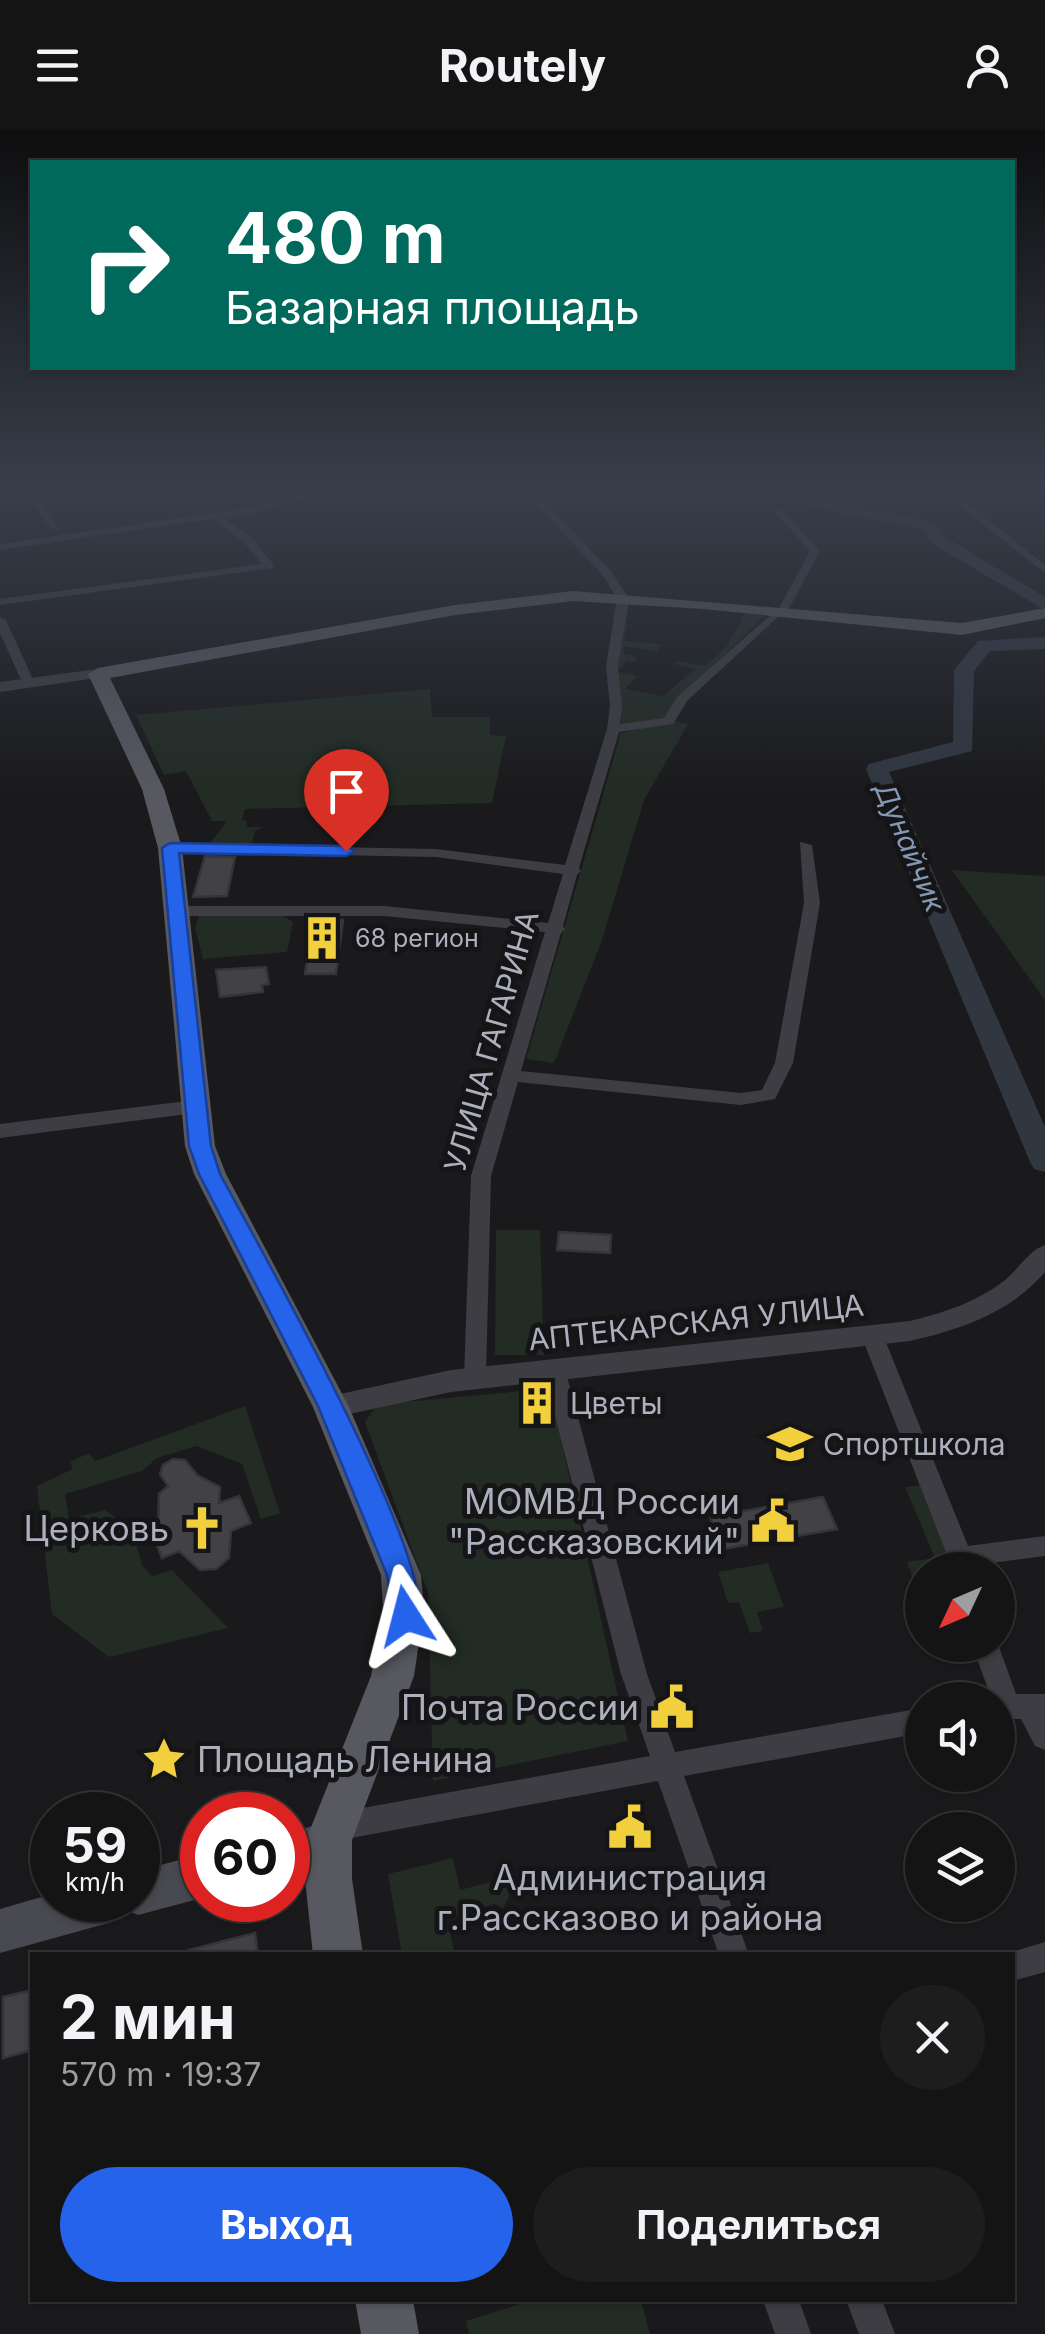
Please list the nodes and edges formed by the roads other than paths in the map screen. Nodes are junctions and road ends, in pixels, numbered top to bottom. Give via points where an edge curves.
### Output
1 (106, 588) edge
2 (616, 588) edge
3 (794, 588) edge
4 (623, 598) junction
5 (0, 602) edge
6 (780, 612) junction
7 (1045, 614) edge
8 (0, 620) edge
9 (98, 674) junction
10 (29, 684) junction
11 (0, 687) edge
12 (613, 729) junction
13 (805, 845) dead end
14 (170, 848) junction
15 (574, 871) junction
16 (178, 911) junction
17 (556, 930) junction
18 (512, 1076) junction
19 (194, 1107) junction
20 (0, 1131) edge
21 (1045, 1254) edge
22 (872, 1336) junction
23 (554, 1370) junction
24 (475, 1378) junction
25 (331, 1406) junction
26 (1045, 1546) edge
27 (958, 1552) edge
28 (1015, 1552) edge
29 (995, 1662) edge
30 (1020, 1707) edge
31 (905, 1723) edge
32 (1045, 1738) edge
33 (663, 1764) junction
34 (316, 1841) edge
35 (33, 1922) edge
36 (0, 1931) edge
37 (337, 1952) edge
38 (733, 1952) edge
39 (1045, 1957) edge
40 (1015, 1965) edge
41 (384, 2302) edge
42 (782, 2302) edge
43 (865, 2302) edge
44 (390, 2334) edge
45 (793, 2334) edge
46 (877, 2334) edge

1 - 5 street
2 - 4 street
3 - 6 street
4 - 6 main road
4 - 9 main road via 520,600
4 - 12 street, УЛИЦА ГАГАРИНА via 612,666
6 - 7 main road via 962,629
6 - 12 street via 682,699 668,722
8 - 10 street
9 - 10 street
9 - 14 main road via 153,789
10 - 11 street
12 - 15 street, УЛИЦА ГАГАРИНА
13 - 18 street via 812,903 784,1063 769,1096
14 - 15 street via 426,853
14 - 16 main road
15 - 17 street, УЛИЦА ГАГАРИНА
16 - 17 street via 384,911
16 - 19 main road
17 - 18 street, УЛИЦА ГАГАРИНА
18 - 24 street, УЛИЦА ГАГАРИНА via 481,1176
19 - 20 street
19 - 25 main road via 210,1174
21 - 22 street, АПТЕКАРСКАЯ УЛИЦА via 990,1306 952,1322
22 - 23 street, АПТЕКАРСКАЯ УЛИЦА
22 - 27 street
23 - 24 street, АПТЕКАРСКАЯ УЛИЦА
23 - 33 street
24 - 25 street, АПТЕКАРСКАЯ УЛИЦА
25 - 34 main road via 402,1575 406,1603 403,1636
26 - 28 street
29 - 30 street
30 - 32 street
31 - 33 street
33 - 34 street
33 - 38 street
34 - 37 main road
35 - 36 main road
39 - 40 street
41 - 44 main road
42 - 45 street
43 - 46 street

